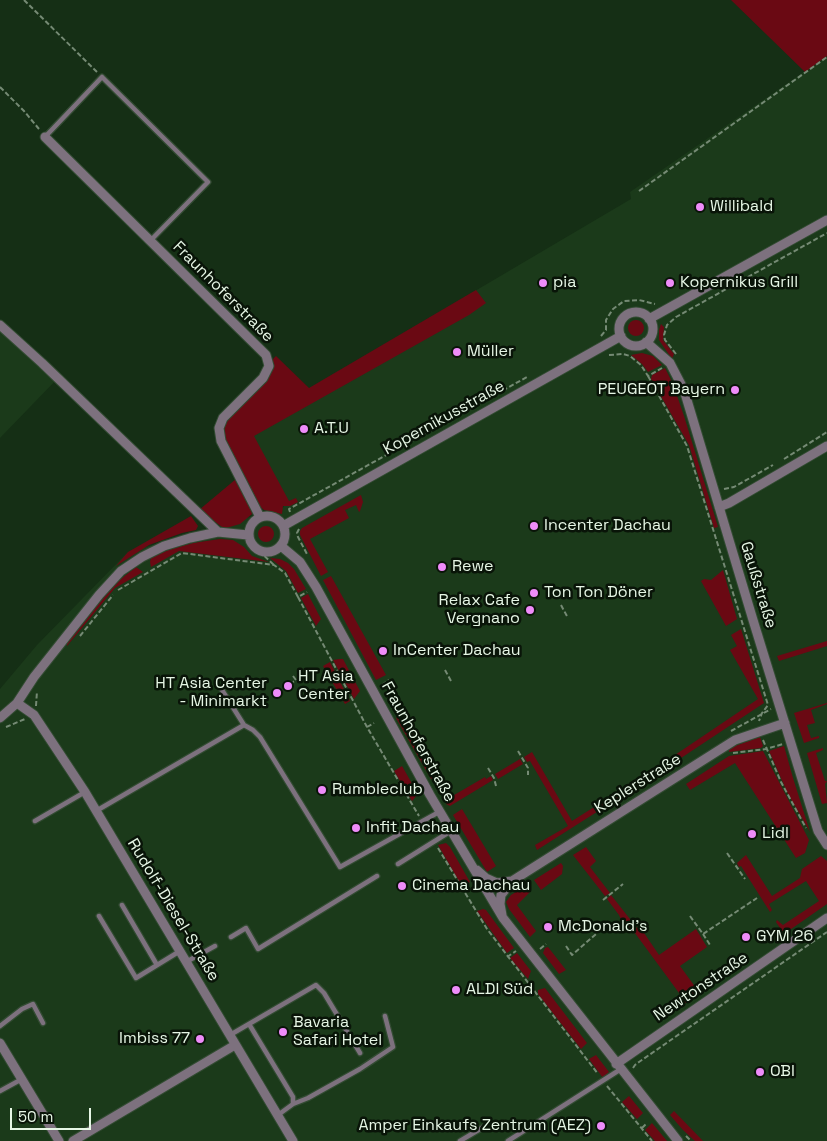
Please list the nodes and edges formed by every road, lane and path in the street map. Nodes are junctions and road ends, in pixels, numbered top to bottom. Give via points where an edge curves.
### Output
1 (24, 0) edge
2 (827, 56) edge
3 (102, 77) junction
4 (0, 87) edge
5 (45, 137) junction
6 (639, 191) dead end
7 (827, 220) edge
8 (827, 233) edge
9 (150, 241) junction
10 (662, 300) dead end
11 (650, 319) junction
12 (0, 325) edge
13 (621, 336) junction
14 (599, 337) dead end
15 (646, 342) junction
16 (608, 355) dead end
17 (670, 363) junction
18 (534, 373) dead end
19 (648, 376) junction
20 (827, 432) edge
21 (827, 446) edge
22 (782, 460) dead end
23 (774, 464) dead end
24 (724, 490) dead end
25 (719, 507) junction
26 (260, 517) junction
27 (294, 519) junction
28 (283, 526) junction
29 (304, 526) dead end
30 (218, 532) junction
31 (248, 536) junction
32 (281, 546) junction
33 (259, 551) junction
34 (310, 560) dead end
35 (274, 565) junction
36 (316, 588) junction
37 (298, 597) junction
38 (561, 605) dead end
39 (568, 618) dead end
40 (78, 639) dead end
41 (445, 670) dead end
42 (293, 676) dead end
43 (390, 680) dead end
44 (451, 681) dead end
45 (293, 682) dead end
46 (40, 685) dead end
47 (378, 688) dead end
48 (222, 690) dead end
49 (17, 703) junction
50 (34, 715) junction
51 (0, 718) edge
52 (374, 723) dead end
53 (785, 724) junction
54 (244, 725) junction
55 (367, 727) junction
56 (0, 729) edge
57 (726, 733) dead end
58 (518, 751) dead end
59 (728, 754) dead end
60 (488, 768) dead end
61 (528, 775) dead end
62 (496, 786) dead end
63 (85, 792) junction
64 (96, 810) junction
65 (440, 812) junction
66 (35, 821) dead end
67 (422, 822) junction
68 (451, 831) junction
69 (810, 834) dead end
70 (434, 841) junction
71 (827, 844) edge
72 (727, 853) dead end
73 (398, 864) dead end
74 (474, 867) junction
75 (377, 876) dead end
76 (745, 879) dead end
77 (512, 881) junction
78 (623, 884) dead end
79 (757, 898) dead end
80 (603, 900) dead end
81 (122, 905) dead end
82 (99, 916) dead end
83 (690, 916) dead end
84 (503, 918) junction
85 (827, 918) edge
86 (827, 932) edge
87 (596, 934) dead end
88 (703, 934) junction
89 (231, 937) dead end
90 (546, 944) dead end
91 (534, 945) dead end
92 (710, 945) dead end
93 (215, 946) dead end
94 (566, 946) dead end
95 (180, 952) junction
96 (186, 962) junction
97 (157, 965) junction
98 (385, 1016) dead end
99 (43, 1023) dead end
100 (249, 1024) junction
101 (0, 1026) edge
102 (230, 1036) junction
103 (0, 1043) edge
104 (235, 1044) junction
105 (360, 1053) dead end
106 (618, 1066) junction
107 (633, 1073) dead end
108 (22, 1078) junction
109 (603, 1080) junction
110 (0, 1092) edge
111 (293, 1104) junction
112 (278, 1115) junction
113 (646, 1124) dead end
114 (486, 1125) dead end
115 (642, 1128) junction
116 (682, 1138) edge
117 (59, 1141) edge
118 (74, 1141) edge
119 (294, 1141) edge
120 (460, 1141) edge
121 (508, 1141) edge
122 (652, 1141) edge
123 (691, 1141) edge

1 - 3 path
2 - 6 path
3 - 5 lane
3 - 9 lane via 208,182
4 - 5 path
5 - 9 street, Fraunhoferstraße
7 - 11 street
8 - 17 path via 676,317 664,332 665,340 679,358
9 - 26 street, Fraunhoferstraße via 269,361 263,378 223,418 219,428 221,441
10 - 14 path via 654,304 624,301 613,309 606,320 606,330
11 - 13 street via 635,312 625,316 619,325
11 - 15 street via 653,329
12 - 30 street
13 - 15 street via 632,346
13 - 27 street, Kopernikusstraße
15 - 17 street, Gaußstraße
16 - 19 path via 630,356
17 - 19 path
17 - 25 street, Gaußstraße via 684,390
18 - 27 path via 289,509
19 - 57 path via 687,446 768,705 762,713
20 - 22 path
21 - 25 street
23 - 24 path
25 - 53 street, Gaußstraße
26 - 28 street via 273,517
26 - 31 street via 251,524
27 - 28 street, Kopernikusstraße
28 - 32 street via 285,536
29 - 34 path via 297,533
30 - 31 street
30 - 49 street via 164,546 121,571 34,677
31 - 33 street
32 - 33 street via 268,552
32 - 36 street, Fraunhoferstraße via 300,562
33 - 35 path
35 - 37 path via 285,573
35 - 40 path via 182,553 118,590
36 - 37 path
36 - 65 street, Fraunhoferstraße
37 - 55 path
38 - 39 path
41 - 44 path
42 - 45 path via 296,680
43 - 47 path
46 - 50 path
48 - 54 lane
49 - 50 street, Rudolf-Diesel-Straße
49 - 51 street
50 - 56 path
50 - 63 street, Rudolf-Diesel-Straße
52 - 55 path
53 - 71 street, Gaußstraße via 818,830
53 - 77 street, Keplerstraße via 735,740
54 - 64 lane
54 - 67 lane via 260,737 340,867
55 - 67 path
58 - 61 path via 528,768
59 - 69 path via 766,749
60 - 62 path
63 - 64 street, Rudolf-Diesel-Straße
63 - 66 lane
64 - 95 street, Rudolf-Diesel-Straße
65 - 67 lane
65 - 68 street, Fraunhoferstraße
68 - 70 lane
68 - 74 street, Fraunhoferstraße
70 - 73 lane
70 - 109 path via 487,929
72 - 76 path
74 - 77 street via 497,883
74 - 84 street, Fraunhoferstraße
75 - 89 lane via 258,949 246,928
77 - 84 street, Keplerstraße via 502,895
78 - 80 path
79 - 88 path
81 - 97 lane
82 - 97 lane via 136,978
83 - 88 path
84 - 106 street, Fraunhoferstraße
85 - 106 street, Newtonstraße
86 - 107 path via 639,1062
87 - 94 path via 572,956
88 - 92 path
90 - 91 path via 538,950
93 - 96 lane
95 - 96 street, Rudolf-Diesel-Straße
95 - 97 lane
96 - 102 street, Rudolf-Diesel-Straße
98 - 111 lane via 393,1047 351,1074
99 - 101 lane via 33,1004
100 - 102 lane
100 - 105 lane via 316,985
100 - 111 lane via 293,1097
102 - 104 street, Rudolf-Diesel-Straße
103 - 108 street
104 - 112 street, Rudolf-Diesel-Straße
104 - 118 street
106 - 109 lane
106 - 116 street, Fraunhoferstraße
108 - 110 lane
108 - 117 street
109 - 115 path
109 - 121 lane
111 - 112 lane
112 - 119 street, Rudolf-Diesel-Straße
113 - 115 path
114 - 120 lane
115 - 122 path
116 - 123 path

